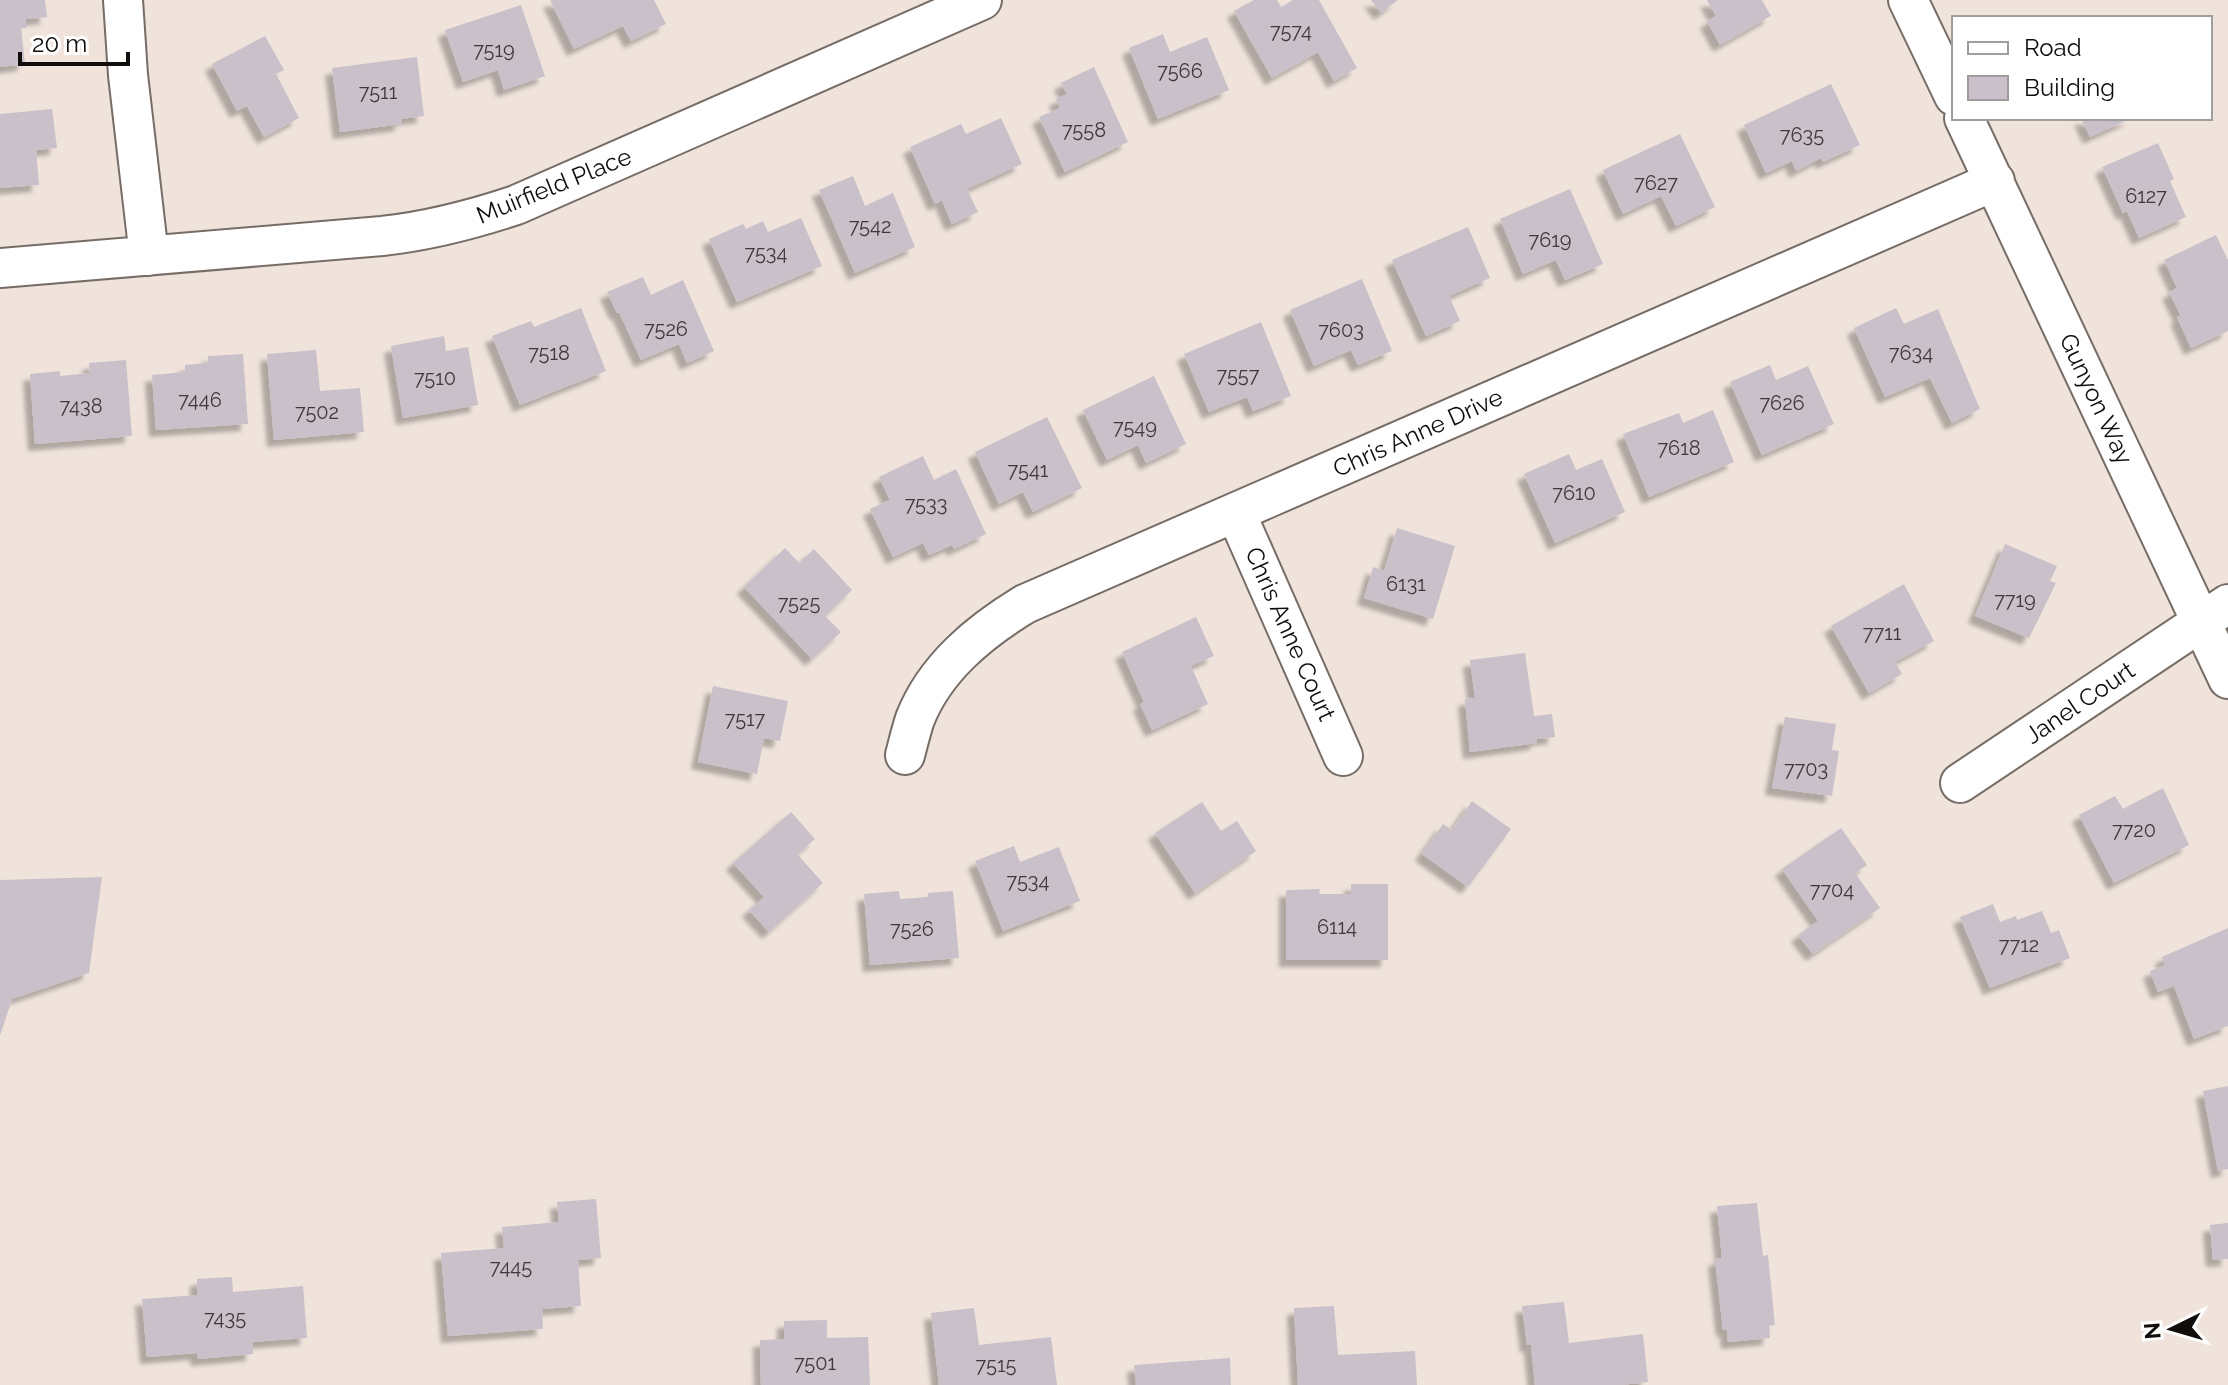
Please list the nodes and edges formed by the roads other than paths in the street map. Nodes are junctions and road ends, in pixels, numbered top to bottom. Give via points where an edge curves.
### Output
1 (123, 0) edge
2 (982, 0) edge
3 (1908, 0) edge
4 (1952, 92) edge
5 (1965, 120) edge
6 (1995, 181) junction
7 (149, 256) junction
8 (0, 268) edge
9 (1236, 513) junction
10 (2214, 613) edge
11 (2228, 679) edge
12 (905, 755) dead end
13 (1343, 756) dead end
14 (1960, 783) dead end

1 - 7 street
2 - 7 street, Muirfield Place via 480,218 414,233
3 - 4 street
5 - 6 street, Gunyon Way
6 - 9 street, Chris Anne Drive
6 - 10 street, Gunyon Way
7 - 8 street, Muirfield Place
9 - 12 street, Chris Anne Drive via 997,621 966,645 935,683 916,718
9 - 13 street, Chris Anne Court
10 - 11 street, Gunyon Way
10 - 14 street, Janel Court

